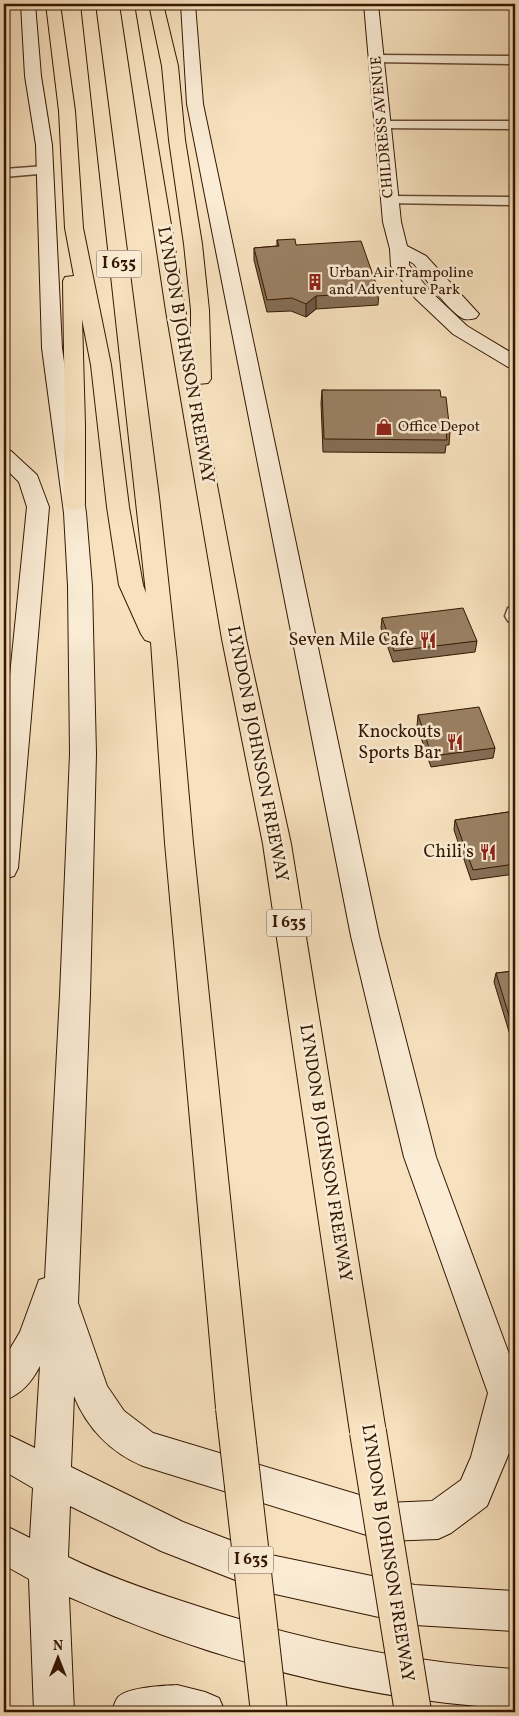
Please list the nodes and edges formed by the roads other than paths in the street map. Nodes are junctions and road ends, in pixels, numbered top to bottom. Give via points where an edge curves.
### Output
1 (28, 4) edge
2 (53, 4) edge
3 (88, 4) edge
4 (127, 4) edge
5 (156, 4) edge
6 (168, 4) edge
7 (188, 4) edge
8 (371, 4) edge
9 (162, 29) junction
10 (377, 59) junction
11 (515, 60) edge
12 (383, 124) junction
13 (515, 125) edge
14 (45, 170) junction
15 (4, 172) edge
16 (390, 200) junction
17 (515, 200) edge
18 (76, 236) junction
19 (514, 356) edge
20 (196, 417) junction
21 (4, 455) edge
22 (74, 503) junction
23 (165, 662) junction
24 (4, 868) edge
25 (62, 1262) junction
26 (60, 1299) junction
27 (4, 1383) edge
28 (505, 1391) junction
29 (515, 1437) edge
30 (4, 1451) edge
31 (51, 1477) junction
32 (4, 1544) edge
33 (48, 1569) junction
34 (515, 1611) edge
35 (515, 1689) edge
36 (54, 1712) edge
37 (132, 1712) edge
38 (205, 1712) edge
39 (269, 1712) edge
40 (413, 1712) edge

1 - 14 main road
2 - 18 highway via 67,111
3 - 23 highway, I 635
4 - 20 highway, LYNDON B JOHNSON FREEWAY / I 635 via 175,311
5 - 9 highway
6 - 9 highway
7 - 28 main road via 195,104 365,936 420,1157
8 - 10 main road, CHILDRESS AVENUE
9 - 20 highway via 170,66 200,310 201,376
10 - 11 street
10 - 12 main road, CHILDRESS AVENUE
12 - 13 street
12 - 16 main road, CHILDRESS AVENUE
14 - 15 street
14 - 22 main road via 52,348
16 - 17 street
16 - 19 main road, CHILDRESS AVENUE via 399,249 420,260 451,298
18 - 22 highway via 72,288
18 - 23 highway via 101,365 131,585
20 - 40 highway, LYNDON B JOHNSON FREEWAY / I 635, bridge via 234,639 277,844
21 - 24 main road via 29,480 38,507
22 - 25 main road via 80,586 82,754
23 - 39 highway, I 635, bridge via 179,844 234,1408
25 - 26 main road
25 - 27 main road via 34,1340 14,1375
26 - 28 main road via 92,1396 111,1424 142,1448 386,1522 438,1520 474,1493 489,1459
26 - 31 main road
28 - 29 main road
30 - 31 main road
31 - 33 main road
31 - 34 main road via 174,1538 266,1573 415,1605
32 - 33 main road
33 - 35 main road via 137,1606 240,1642 353,1670 481,1688
33 - 36 main road
37 - 38 main road via 177,1705

